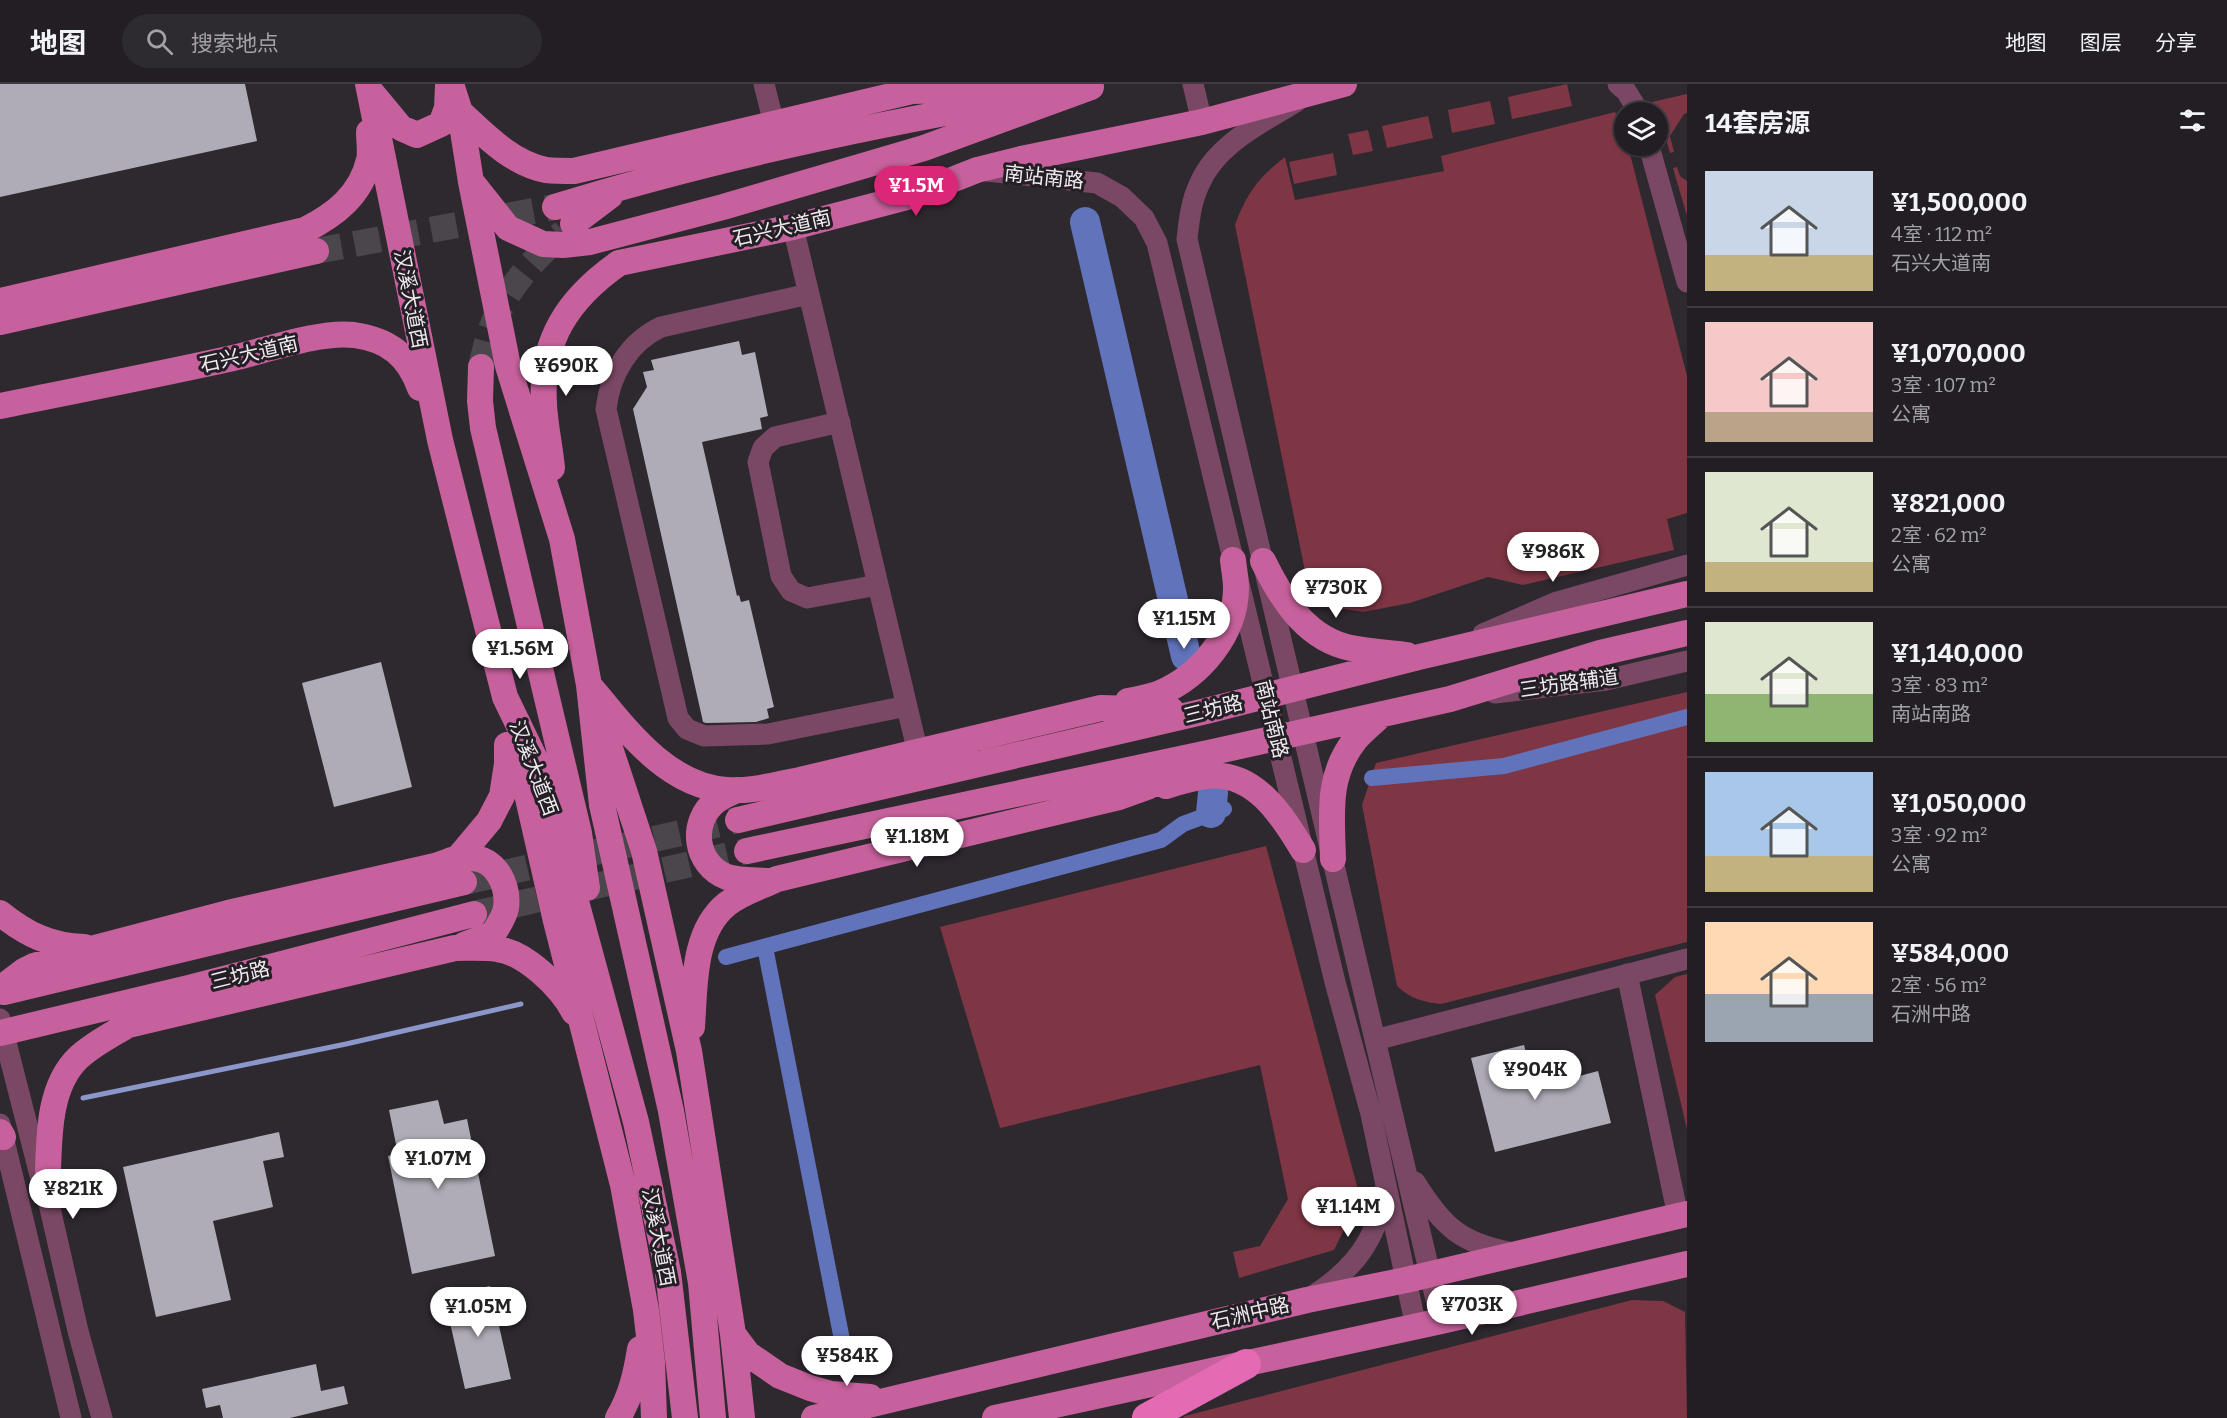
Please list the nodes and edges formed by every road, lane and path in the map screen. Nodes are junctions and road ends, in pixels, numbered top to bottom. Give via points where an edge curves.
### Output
1 (450, 84) edge
2 (764, 84) edge
3 (947, 84) edge
4 (1193, 84) edge
5 (1344, 84) edge
6 (1618, 84) edge
7 (1038, 86) edge
8 (1098, 86) edge
9 (369, 87) edge
10 (912, 91) junction
11 (1309, 93) junction
12 (1633, 102) edge
13 (977, 107) junction
14 (460, 112) junction
15 (1202, 122) junction
16 (774, 124) junction
17 (1652, 156) edge
18 (977, 170) junction
19 (471, 182) junction
20 (573, 224) junction
21 (794, 227) junction
22 (316, 251) tunnel mouth
23 (619, 263) junction
24 (1687, 282) edge
25 (809, 294) junction
26 (0, 301) edge
27 (0, 322) edge
28 (482, 367) tunnel mouth
29 (0, 406) edge
30 (840, 422) junction
31 (440, 440) junction
32 (562, 539) junction
33 (1233, 560) junction
34 (1263, 561) junction
35 (1687, 565) edge
36 (878, 585) junction
37 (1687, 594) edge
38 (1687, 633) edge
39 (1428, 655) junction
40 (1687, 661) edge
41 (589, 685) junction
42 (1293, 689) junction
43 (1266, 696) junction
44 (505, 697) junction
45 (1450, 699) junction
46 (907, 706) junction
47 (1101, 708) junction
48 (1206, 711) junction
49 (1384, 712) junction
50 (1303, 731) junction
51 (1276, 737) junction
52 (1213, 752) junction
53 (918, 753) junction
54 (737, 790) junction
55 (1119, 797) junction
56 (738, 820) tunnel mouth
57 (747, 850) tunnel mouth
58 (1303, 850) junction
59 (1333, 859) junction
60 (451, 860) junction
61 (773, 881) junction
62 (465, 882) tunnel mouth
63 (0, 913) edge
64 (474, 915) tunnel mouth
65 (99, 947) junction
66 (455, 948) junction
67 (1687, 959) edge
68 (1627, 974) junction
69 (0, 991) edge
70 (601, 992) junction
71 (1, 1028) edge
72 (585, 1035) junction
73 (1375, 1040) junction
74 (689, 1052) junction
75 (1, 1131) edge
76 (1406, 1168) junction
77 (1383, 1173) junction
78 (45, 1189) junction
79 (18, 1195) junction
80 (1682, 1215) edge
81 (1521, 1254) junction
82 (1687, 1264) edge
83 (1418, 1278) junction
84 (1307, 1300) junction
85 (646, 1310) junction
86 (1441, 1321) junction
87 (1416, 1327) junction
88 (734, 1343) junction
89 (652, 1362) junction
90 (1246, 1364) junction
91 (893, 1408) edge
92 (1150, 1417) edge
93 (71, 1418) edge
94 (102, 1418) edge
95 (618, 1418) edge
96 (654, 1418) edge
97 (685, 1418) edge
98 (713, 1418) edge
99 (742, 1418) edge
100 (814, 1418) edge
101 (995, 1418) edge

1 - 9 main road via 441,124 417,135 401,128
1 - 14 main road, 汉溪大道西
2 - 16 street
3 - 10 street
4 - 15 street
5 - 11 main road, 石兴大道南
6 - 12 street
7 - 8 main road
7 - 10 main road
7 - 13 street
8 - 13 main road
8 - 20 main road via 924,148 723,207
9 - 26 main road via 369,158 363,178 350,199 327,219 305,230
9 - 31 main road, 汉溪大道西
10 - 16 main road
11 - 15 main road, 石兴大道南
11 - 34 street, 南站南路 via 1233,142 1215,160 1199,184 1190,211 1187,239
13 - 20 main road via 783,146 624,185
14 - 16 main road via 516,159 545,170 574,171
14 - 19 main road, 汉溪大道西
15 - 18 main road, 石兴大道南
17 - 24 street
18 - 21 main road, 石兴大道南 via 911,196
18 - 33 street, 南站南路 via 1097,183 1122,197 1144,218 1157,243
19 - 20 main road via 508,228 543,243 563,245
19 - 32 main road, 汉溪大道西 via 508,366
20 - 23 main road via 592,253 604,261
21 - 23 main road, 石兴大道南
21 - 25 street
22 - 27 main road
23 - 32 main road, 石兴大道南 via 571,305 554,336 546,365 543,402
25 - 30 street
25 - 46 street via 661,327 636,342 608,390 606,409 678,718 687,729 704,736 768,734
28 - 70 main road via 483,428 579,833
29 - 31 main road, 石兴大道南 via 327,335 353,335 380,341 402,354 417,378
30 - 36 street
30 - 36 street via 775,437 763,448 758,462 780,576 791,591 807,598
31 - 44 main road, 汉溪大道西
32 - 41 main road, 汉溪大道西
33 - 43 street, 南站南路
33 - 47 main road via 1233,611 1210,656 1180,682 1159,693
34 - 39 main road via 1276,589 1294,613 1321,636 1343,646
34 - 42 street, 南站南路
35 - 39 street via 1557,602
36 - 46 street
37 - 39 main road, 三坊路
38 - 45 main road, 三坊路 via 1600,653
39 - 42 main road, 三坊路
40 - 45 street, 三坊路辅道 via 1606,680
41 - 54 main road via 634,739 664,763 705,787
41 - 74 main road via 644,851
41 - 98 main road, 汉溪大道西 via 602,805 671,1111 701,1283
42 - 43 main road, 三坊路
42 - 50 street, 南站南路
43 - 48 main road, 三坊路
43 - 51 street, 南站南路
44 - 60 main road via 507,764 502,796 476,839
44 - 70 main road, 汉溪大道西 via 544,784
44 - 72 main road
45 - 49 main road, 三坊路
46 - 53 street
47 - 48 main road
47 - 53 main road
48 - 56 main road, 三坊路
49 - 50 main road, 三坊路
49 - 59 main road via 1355,740 1340,763 1334,782
50 - 51 main road, 三坊路
50 - 59 street, 南站南路
51 - 52 main road, 三坊路
51 - 58 street, 南站南路
52 - 55 main road
52 - 57 main road, 三坊路
53 - 54 main road
54 - 61 main road via 715,802 700,824 703,855 709,866 728,877
55 - 58 main road via 1206,776 1233,779 1274,804
55 - 61 main road
58 - 77 street, 南站南路
59 - 73 street, 南站南路
60 - 65 main road
60 - 66 main road via 471,857 490,864 506,891 506,910 493,933
61 - 74 main road via 725,905 708,927 700,946
62 - 69 main road, 三坊路
63 - 65 main road via 20,929 47,942
64 - 71 main road, 三坊路 via 200,985
65 - 69 main road via 34,966
66 - 72 main road via 499,949 519,956 568,1000
66 - 78 main road via 129,1025 96,1043 77,1059 56,1095
67 - 68 street
68 - 73 street
68 - 80 street
70 - 97 main road, 汉溪大道西 via 636,1122 668,1272
71 - 78 street
72 - 85 main road via 623,1185
73 - 76 street, 南站南路
74 - 88 main road
75 - 79 street
76 - 81 street via 1446,1224 1479,1245
76 - 83 street, 南站南路
77 - 83 street, 南站南路
77 - 84 street via 1378,1220 1367,1245 1329,1286
78 - 79 street via 29,1176 23,1179
78 - 94 street
79 - 93 street
80 - 81 main road, 石洲中路
81 - 83 main road, 石洲中路
82 - 86 main road
83 - 84 main road, 石洲中路
83 - 86 street, 南站南路
83 - 87 street, 南站南路
84 - 91 main road, 石洲中路
85 - 89 main road
85 - 95 main road via 636,1377
86 - 87 main road
87 - 90 main road
88 - 89 main road via 724,1377 706,1391 687,1394 670,1389
88 - 91 main road via 780,1376 810,1389
88 - 99 main road
89 - 96 main road
90 - 92 highway
90 - 101 main road
91 - 100 main road, 石洲中路

